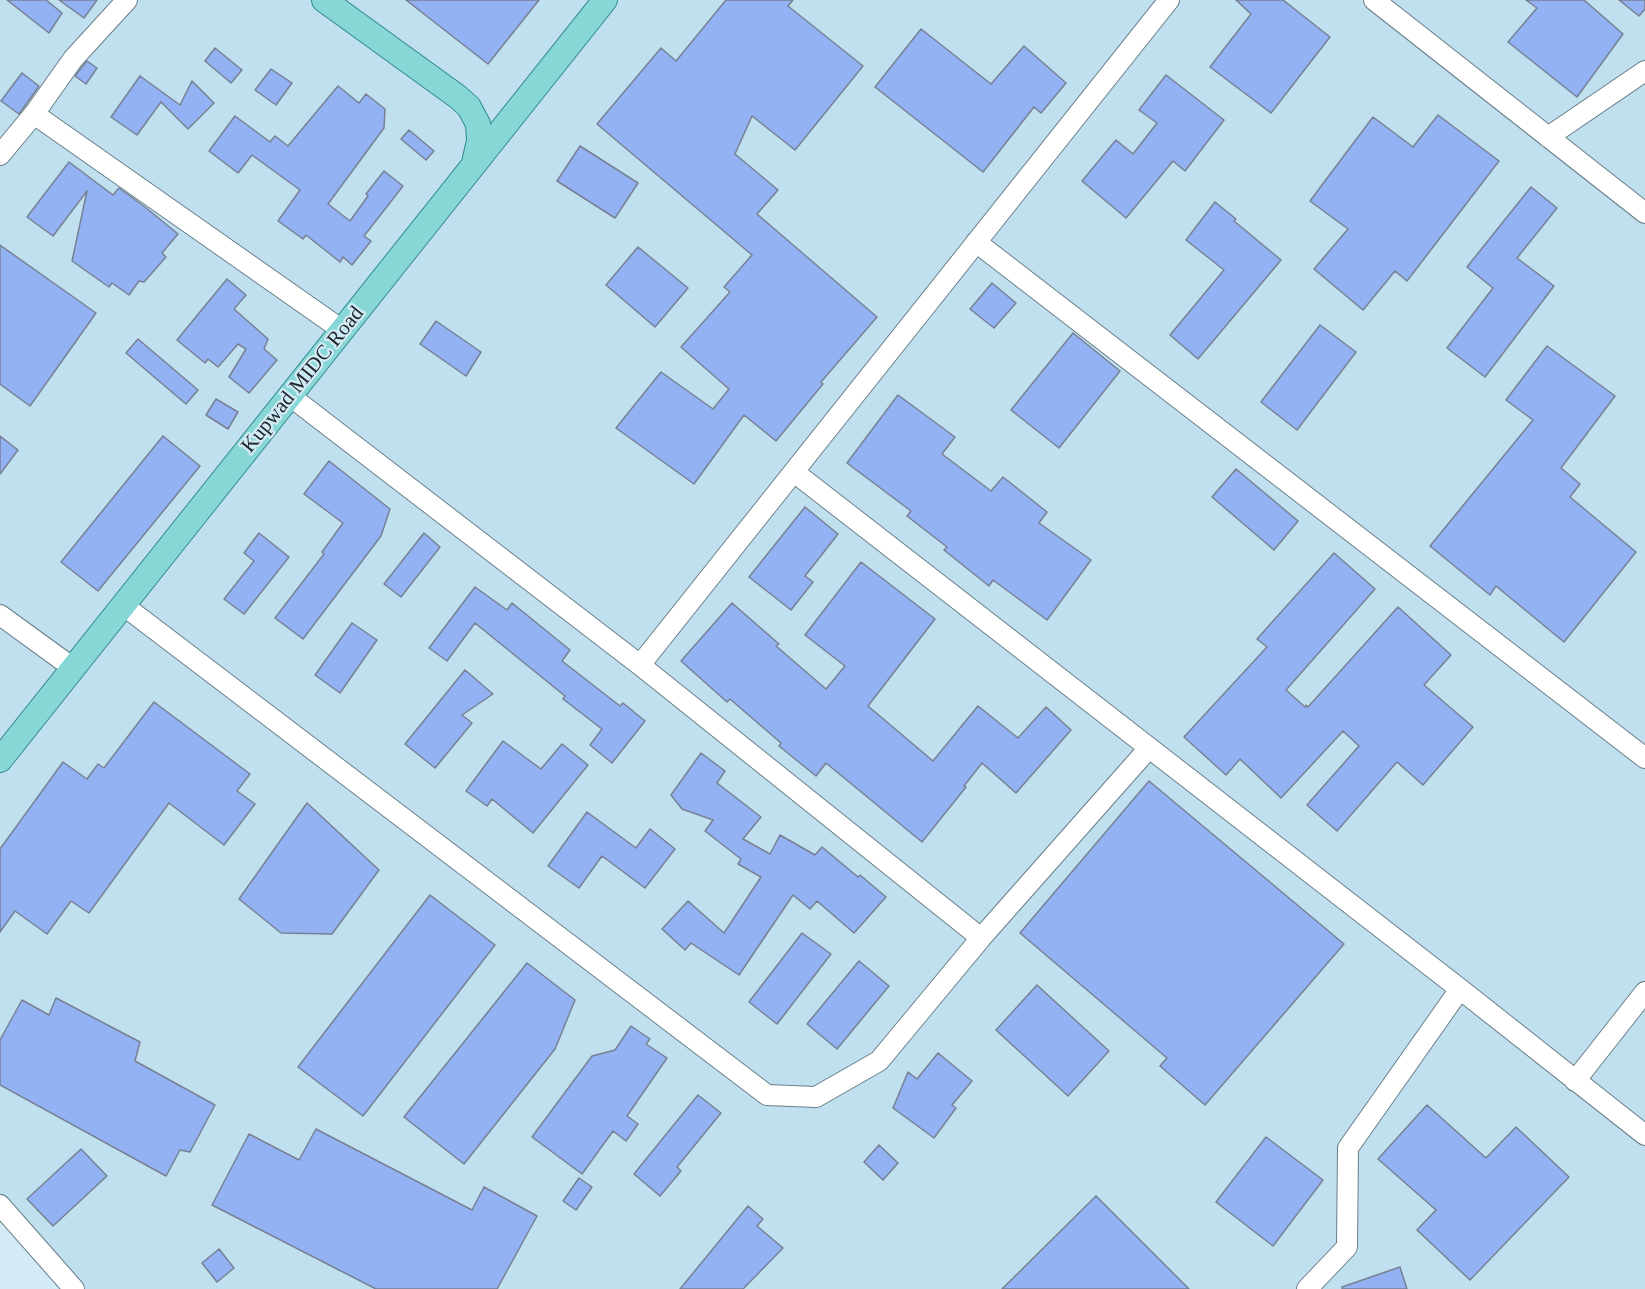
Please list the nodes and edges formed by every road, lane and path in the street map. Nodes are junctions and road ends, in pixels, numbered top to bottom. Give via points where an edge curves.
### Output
1 (127, 0) edge
2 (324, 0) edge
3 (605, 0) edge
4 (1169, 0) edge
5 (1374, 0) edge
6 (1645, 71) edge
7 (34, 114) junction
8 (1548, 137) junction
9 (0, 155) edge
10 (473, 165) junction
11 (1645, 213) edge
12 (976, 242) junction
13 (342, 330) junction
14 (290, 396) junction
15 (794, 472) junction
16 (123, 605) junction
17 (0, 615) edge
18 (640, 665) junction
19 (73, 668) junction
20 (1149, 748) junction
21 (1645, 758) edge
22 (0, 760) edge
23 (981, 938) junction
24 (1460, 989) junction
25 (1645, 992) edge
26 (1575, 1081) junction
27 (1645, 1135) edge
28 (0, 1205) edge
29 (74, 1289) edge
30 (1307, 1289) edge

1 - 7 street via 73,59
2 - 10 main road via 469,107 478,124 479,141
3 - 10 main road, Kupwad MIDC Road
4 - 12 street
5 - 8 street
6 - 8 street
7 - 9 street
7 - 13 street
8 - 11 street
10 - 13 main road, Kupwad MIDC Road
12 - 15 street
12 - 21 street
13 - 14 main road, Kupwad MIDC Road
14 - 16 main road, Kupwad MIDC Road
14 - 18 street
15 - 18 street
15 - 20 street
16 - 19 main road, Kupwad MIDC Road
16 - 23 street via 767,1095 816,1097 879,1061
17 - 19 street
18 - 23 street
19 - 22 main road, Kupwad MIDC Road
20 - 23 street
20 - 24 street
24 - 26 street
24 - 30 street via 1348,1148 1347,1247
25 - 26 street
26 - 27 street
28 - 29 street

